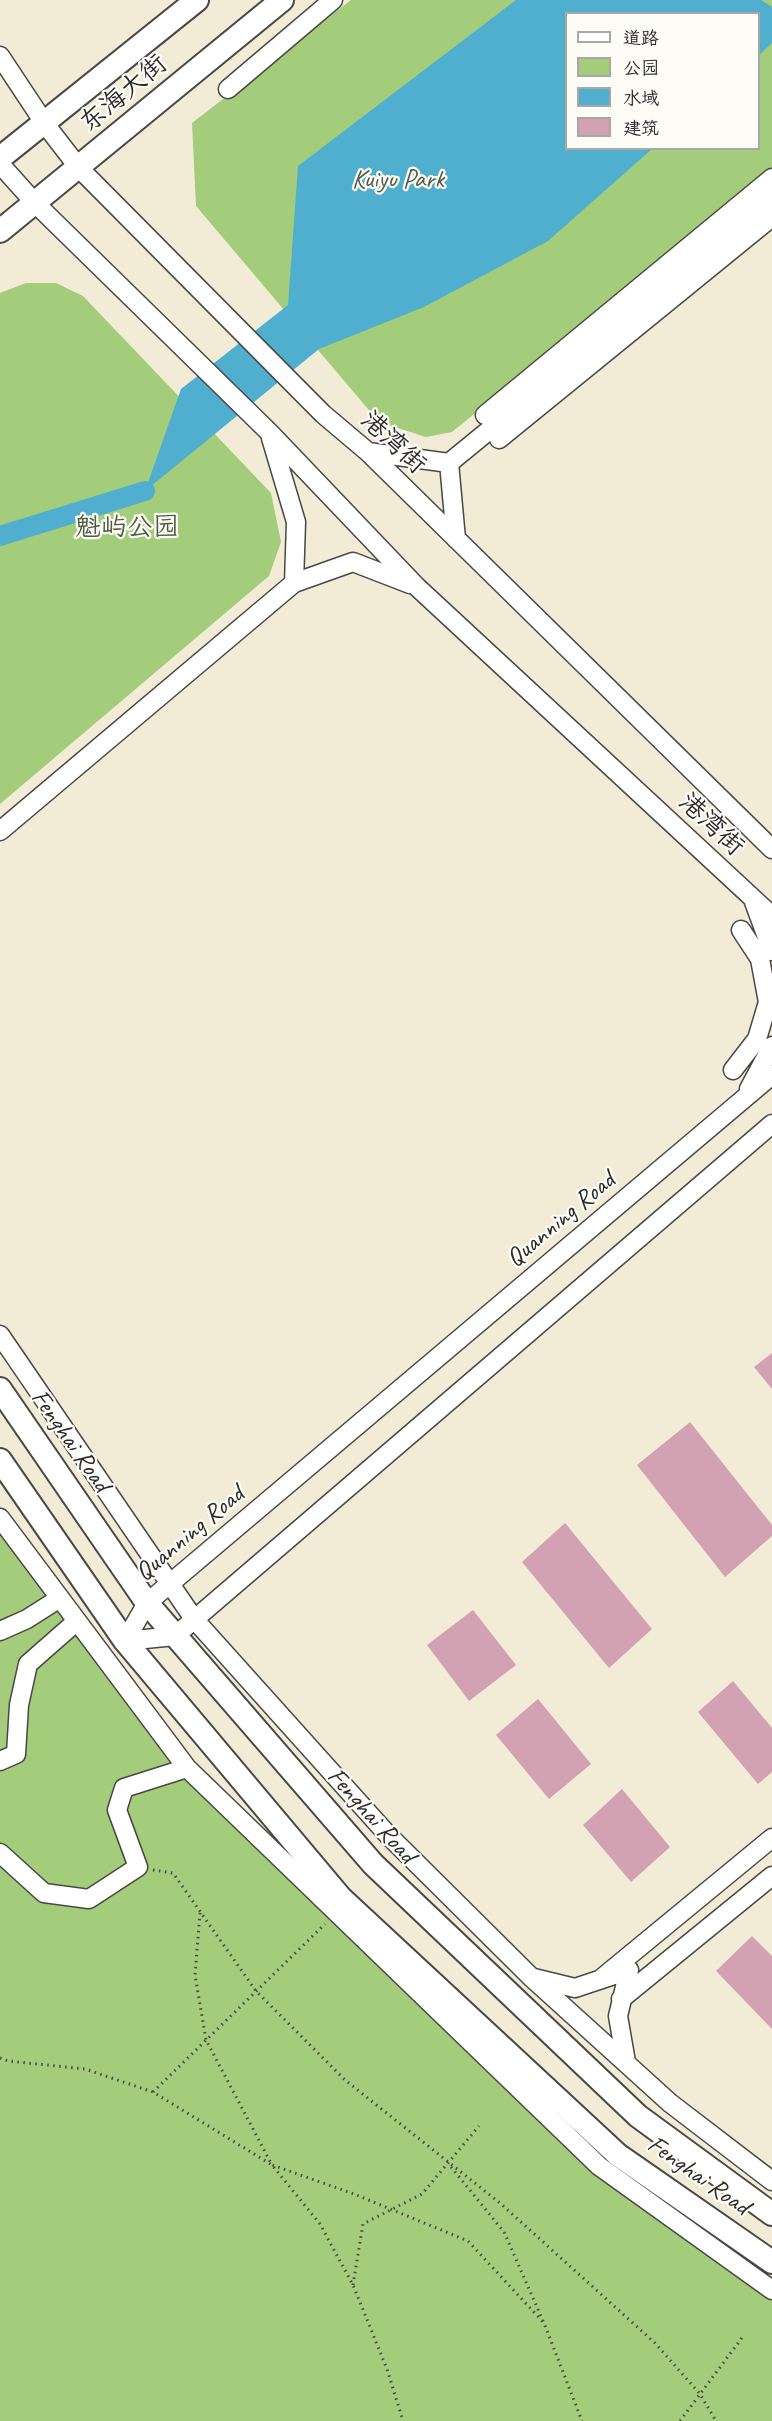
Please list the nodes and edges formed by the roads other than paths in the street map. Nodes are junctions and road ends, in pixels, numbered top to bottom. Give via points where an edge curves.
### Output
1 (197, 0) edge
2 (282, 0) edge
3 (333, 0) edge
4 (0, 56) edge
5 (228, 88) dead end
6 (45, 123) junction
7 (0, 158) edge
8 (0, 164) edge
9 (79, 168) junction
10 (772, 178) edge
11 (772, 199) edge
12 (35, 203) junction
13 (772, 217) edge
14 (0, 231) edge
15 (485, 415) dead end
16 (267, 430) junction
17 (499, 439) dead end
18 (368, 452) junction
19 (448, 463) junction
20 (456, 539) junction
21 (294, 583) junction
22 (417, 586) junction
23 (0, 831) edge
24 (772, 849) edge
25 (752, 898) junction
26 (772, 916) edge
27 (741, 930) dead end
28 (772, 951) edge
29 (772, 1046) edge
30 (733, 1070) dead end
31 (772, 1075) edge
32 (744, 1099) junction
33 (772, 1124) edge
34 (0, 1335) edge
35 (0, 1389) edge
36 (0, 1460) edge
37 (0, 1518) edge
38 (170, 1584) junction
39 (60, 1598) junction
40 (147, 1603) junction
41 (194, 1619) junction
42 (77, 1621) junction
43 (0, 1631) edge
44 (175, 1636) junction
45 (125, 1641) junction
46 (0, 1761) edge
47 (187, 1768) junction
48 (772, 1838) edge
49 (0, 1853) edge
50 (772, 1853) edge
51 (772, 1876) edge
52 (629, 1970) junction
53 (532, 1978) junction
54 (602, 1978) junction
55 (621, 1999) junction
56 (626, 2062) junction
57 (772, 2181) edge
58 (772, 2214) edge
59 (772, 2262) edge
60 (772, 2290) edge

1 - 6 main road, 东海大街
2 - 9 main road, 东海大街
3 - 5 street
4 - 6 street, 港湾街
6 - 7 main road, 东海大街
6 - 9 street, 港湾街
8 - 12 street, 港湾街
9 - 12 main road, 东海大街
9 - 18 street, 港湾街 via 323,414
10 - 15 street
11 - 19 street
12 - 14 main road, 东海大街
12 - 16 street, 港湾街
13 - 17 street
16 - 21 street via 296,522
16 - 22 street, 港湾街
18 - 19 street
18 - 20 street, 港湾街
19 - 20 street
20 - 24 street, 港湾街
21 - 22 street via 353,562
21 - 23 street
22 - 25 street, 港湾街
25 - 26 street, 港湾街
25 - 28 street
27 - 30 street via 760,959 768,1002 757,1039
29 - 32 street
31 - 32 street, Quanning Road
32 - 38 street, Quanning Road
33 - 41 street
34 - 38 street
35 - 40 main road, Fenghai Road
36 - 45 main road, Fenghai Road
37 - 39 street
38 - 40 street, Quanning Road
38 - 41 street
39 - 42 street
39 - 43 street
40 - 44 main road, Fenghai Road
40 - 45 street, Quanning Road
41 - 44 street
41 - 53 street via 388,1835
42 - 46 street via 28,1664 19,1705 16,1754
42 - 47 street
44 - 45 street
44 - 58 main road, Fenghai Road via 373,1864 638,2116
45 - 59 main road, Fenghai Road via 341,1898 618,2155
47 - 49 street via 124,1788 117,1810 138,1867 89,1899 44,1893
47 - 60 street via 599,2166
48 - 54 street
50 - 52 street
51 - 55 street
52 - 54 street
52 - 55 street
53 - 54 street via 575,1988
53 - 56 street
55 - 56 street via 618,2016
56 - 57 street via 670,2103

